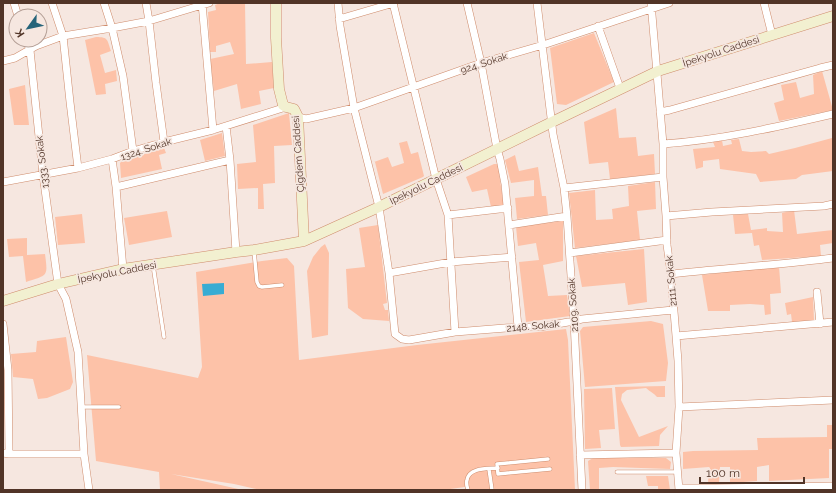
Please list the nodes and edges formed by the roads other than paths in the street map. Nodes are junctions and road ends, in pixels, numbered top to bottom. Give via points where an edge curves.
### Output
1 (52, 3) edge
2 (104, 3) edge
3 (146, 3) edge
4 (276, 3) edge
5 (338, 3) edge
6 (394, 3) edge
7 (467, 3) edge
8 (537, 3) edge
9 (669, 3) edge
10 (764, 3) edge
11 (205, 4) edge
12 (651, 6) edge
13 (833, 16) edge
14 (339, 19) junction
15 (149, 21) junction
16 (598, 26) junction
17 (112, 28) junction
18 (772, 35) junction
19 (63, 36) junction
20 (543, 45) junction
21 (30, 50) junction
22 (3, 61) edge
23 (481, 64) junction
24 (833, 65) edge
25 (658, 71) junction
26 (413, 88) junction
27 (620, 88) junction
28 (286, 107) junction
29 (354, 108) junction
30 (660, 112) junction
31 (833, 114) edge
32 (298, 118) junction
33 (552, 122) junction
34 (226, 126) junction
35 (213, 130) junction
36 (164, 142) junction
37 (663, 144) junction
38 (497, 149) junction
39 (133, 151) junction
40 (112, 160) junction
41 (230, 160) junction
42 (78, 168) junction
43 (43, 175) junction
44 (663, 176) junction
45 (436, 179) junction
46 (3, 182) edge
47 (116, 187) junction
48 (564, 188) junction
49 (833, 204) edge
50 (379, 207) junction
51 (508, 208) junction
52 (448, 215) junction
53 (567, 216) junction
54 (666, 216) junction
55 (509, 225) junction
56 (667, 240) junction
57 (304, 241) junction
58 (254, 250) junction
59 (236, 252) junction
60 (570, 253) junction
61 (512, 257) junction
62 (833, 258) edge
63 (451, 262) junction
64 (153, 264) junction
65 (123, 269) junction
66 (388, 273) junction
67 (671, 274) junction
68 (58, 284) junction
69 (282, 285) dead end
70 (817, 292) dead end
71 (3, 301) edge
72 (673, 310) junction
73 (574, 321) junction
74 (833, 322) edge
75 (3, 324) edge
76 (820, 324) junction
77 (518, 327) junction
78 (455, 332) junction
79 (676, 336) junction
80 (164, 337) dead end
81 (833, 400) edge
82 (81, 407) junction
83 (119, 407) dead end
84 (679, 407) junction
85 (676, 453) junction
86 (6, 454) edge
87 (84, 454) junction
88 (580, 455) junction
89 (548, 459) dead end
90 (498, 468) junction
91 (489, 469) junction
92 (550, 469) dead end
93 (617, 472) dead end
94 (677, 472) junction
95 (833, 486) edge
96 (679, 489) edge
97 (88, 490) edge
98 (468, 490) edge
99 (492, 490) edge
100 (582, 490) edge

1 - 19 street
2 - 17 street
3 - 15 street
4 - 28 street, Çigdem Caddesi via 279,89 283,105
5 - 14 street
6 - 14 street
6 - 26 street
7 - 23 street
8 - 20 street, 2109. Sokak
9 - 12 street, 924. Sokak
10 - 18 street
11 - 15 street
11 - 35 street
12 - 16 street, 924. Sokak
12 - 25 street, 2111. Sokak
13 - 18 street, İpekyolu Caddesi
14 - 29 street
15 - 17 street
15 - 36 street
16 - 20 street, 924. Sokak
16 - 27 street
17 - 19 street
17 - 39 street via 123,76
18 - 25 street, İpekyolu Caddesi
19 - 21 street
19 - 42 street
20 - 23 street, 924. Sokak
20 - 33 street, 2109. Sokak
21 - 22 street via 21,56
21 - 43 street, 1333. Sokak
23 - 26 street, 924. Sokak
23 - 38 street
24 - 30 street
25 - 27 street, İpekyolu Caddesi
25 - 30 street, 2111. Sokak
26 - 29 street, 924. Sokak
26 - 45 street
27 - 33 street, İpekyolu Caddesi
28 - 32 street, Çigdem Caddesi via 294,109
28 - 34 street, 1324. Sokak
29 - 32 street, 924. Sokak via 306,119
29 - 50 street
30 - 37 street, 2111. Sokak
31 - 37 street via 738,134
32 - 57 street, Çigdem Caddesi
33 - 38 street, İpekyolu Caddesi
33 - 48 street, 2109. Sokak
34 - 35 street, 1324. Sokak
34 - 41 street
35 - 36 street, 1324. Sokak
36 - 39 street, 1324. Sokak
37 - 44 street, 2111. Sokak
38 - 45 street, İpekyolu Caddesi
38 - 51 street
39 - 40 street, 1324. Sokak
40 - 42 street, 1324. Sokak
40 - 47 street
41 - 47 street
41 - 59 street
42 - 43 street, 1324. Sokak
43 - 46 street, 1324. Sokak
43 - 68 street, 1333. Sokak
44 - 48 street
44 - 54 street, 2111. Sokak
45 - 50 street, İpekyolu Caddesi
45 - 52 street
47 - 65 street
48 - 53 street, 2109. Sokak
49 - 54 street
50 - 57 street, İpekyolu Caddesi
50 - 66 street
51 - 52 street
51 - 55 street
52 - 63 street
53 - 55 street
53 - 60 street, 2109. Sokak
54 - 56 street, 2111. Sokak
55 - 61 street
56 - 60 street
56 - 67 street, 2111. Sokak
57 - 58 street, İpekyolu Caddesi
58 - 59 street, İpekyolu Caddesi
58 - 69 lane via 259,286
59 - 64 street, İpekyolu Caddesi
60 - 73 street, 2109. Sokak
61 - 63 street
61 - 77 street
62 - 67 street
63 - 66 street
63 - 78 street
64 - 65 street, İpekyolu Caddesi
64 - 80 lane
65 - 68 street, İpekyolu Caddesi
66 - 78 street, 2148. Sokak via 395,334 409,340
67 - 72 street, 2111. Sokak
68 - 71 street, İpekyolu Caddesi
68 - 82 street, 1333. Sokak via 66,299 78,352
70 - 76 street
72 - 73 street, 2148. Sokak
72 - 79 street, 2111. Sokak
73 - 77 street, 2148. Sokak via 540,327
73 - 88 street, 2109. Sokak
74 - 76 street
75 - 86 street via 8,370
76 - 79 street
77 - 78 street, 2148. Sokak
79 - 84 street, 2111. Sokak
81 - 84 street
82 - 83 lane
82 - 87 street, 1333. Sokak
84 - 85 street, 2111. Sokak
85 - 88 street
85 - 94 street, 2111. Sokak
86 - 87 street
87 - 97 street, 1333. Sokak
88 - 100 street, 2109. Sokak
89 - 90 lane via 497,464
90 - 91 lane
90 - 92 lane via 498,474
91 - 98 lane via 476,470 470,474 466,481
91 - 99 lane
93 - 94 lane
94 - 96 street, 2111. Sokak
95 - 96 street

